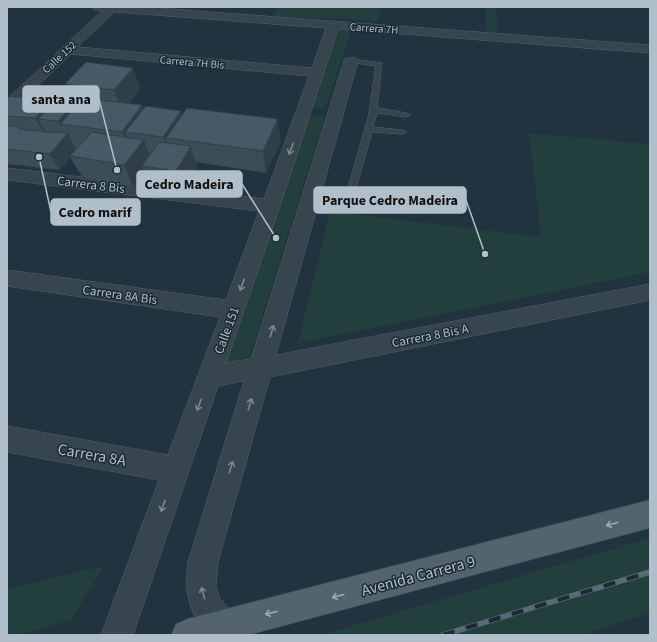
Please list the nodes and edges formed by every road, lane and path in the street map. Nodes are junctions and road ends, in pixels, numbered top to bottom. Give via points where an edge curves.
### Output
1 (104, 8) edge
2 (334, 25) junction
3 (650, 49) edge
4 (67, 50) junction
5 (351, 62) joint
6 (317, 73) junction
7 (9, 104) edge
8 (31, 104) edge
9 (373, 110) junction
10 (304, 112) junction
11 (336, 115) junction
12 (406, 115) dead end
13 (280, 128) dead end
14 (369, 128) junction
15 (298, 130) junction
16 (403, 132) dead end
17 (7, 174) edge
18 (312, 195) junction
19 (270, 206) junction
20 (7, 278) edge
21 (650, 292) edge
22 (234, 310) junction
23 (260, 368) junction
24 (209, 377) junction
25 (7, 439) edge
26 (176, 470) junction
27 (650, 514) edge
28 (223, 625) junction
29 (117, 635) edge
30 (187, 635) edge

1 - 2 street, Carrera 7H
1 - 4 street, Calle 152
2 - 3 street, Carrera 7H
2 - 6 street, Calle 151
4 - 6 street, Carrera 7H Bis
4 - 7 street, Calle 152
5 - 9 lane via 380,64
5 - 11 street
6 - 10 street, Calle 151
7 - 8 street
9 - 12 lane
9 - 14 lane
10 - 11 street
10 - 15 street, Calle 151
11 - 18 street
13 - 15 street
14 - 16 lane
14 - 18 lane via 352,189 347,194
15 -> 19 street, Calle 151
17 - 19 street, Carrera 8 Bis
23 -> 18 street
19 -> 22 street, Calle 151
20 - 22 street, Carrera 8A Bis
21 - 23 street, Carrera 8 Bis A
22 - 24 street, Calle 151
23 - 24 street, Carrera 8 Bis A
28 -> 23 street via 207,608 201,587 203,562
24 -> 26 street, Calle 151
25 - 26 street, Carrera 8A
26 -> 29 street, Calle 151
27 -> 28 main road, Avenida Carrera 9
28 - 30 main road, Avenida Carrera 9

